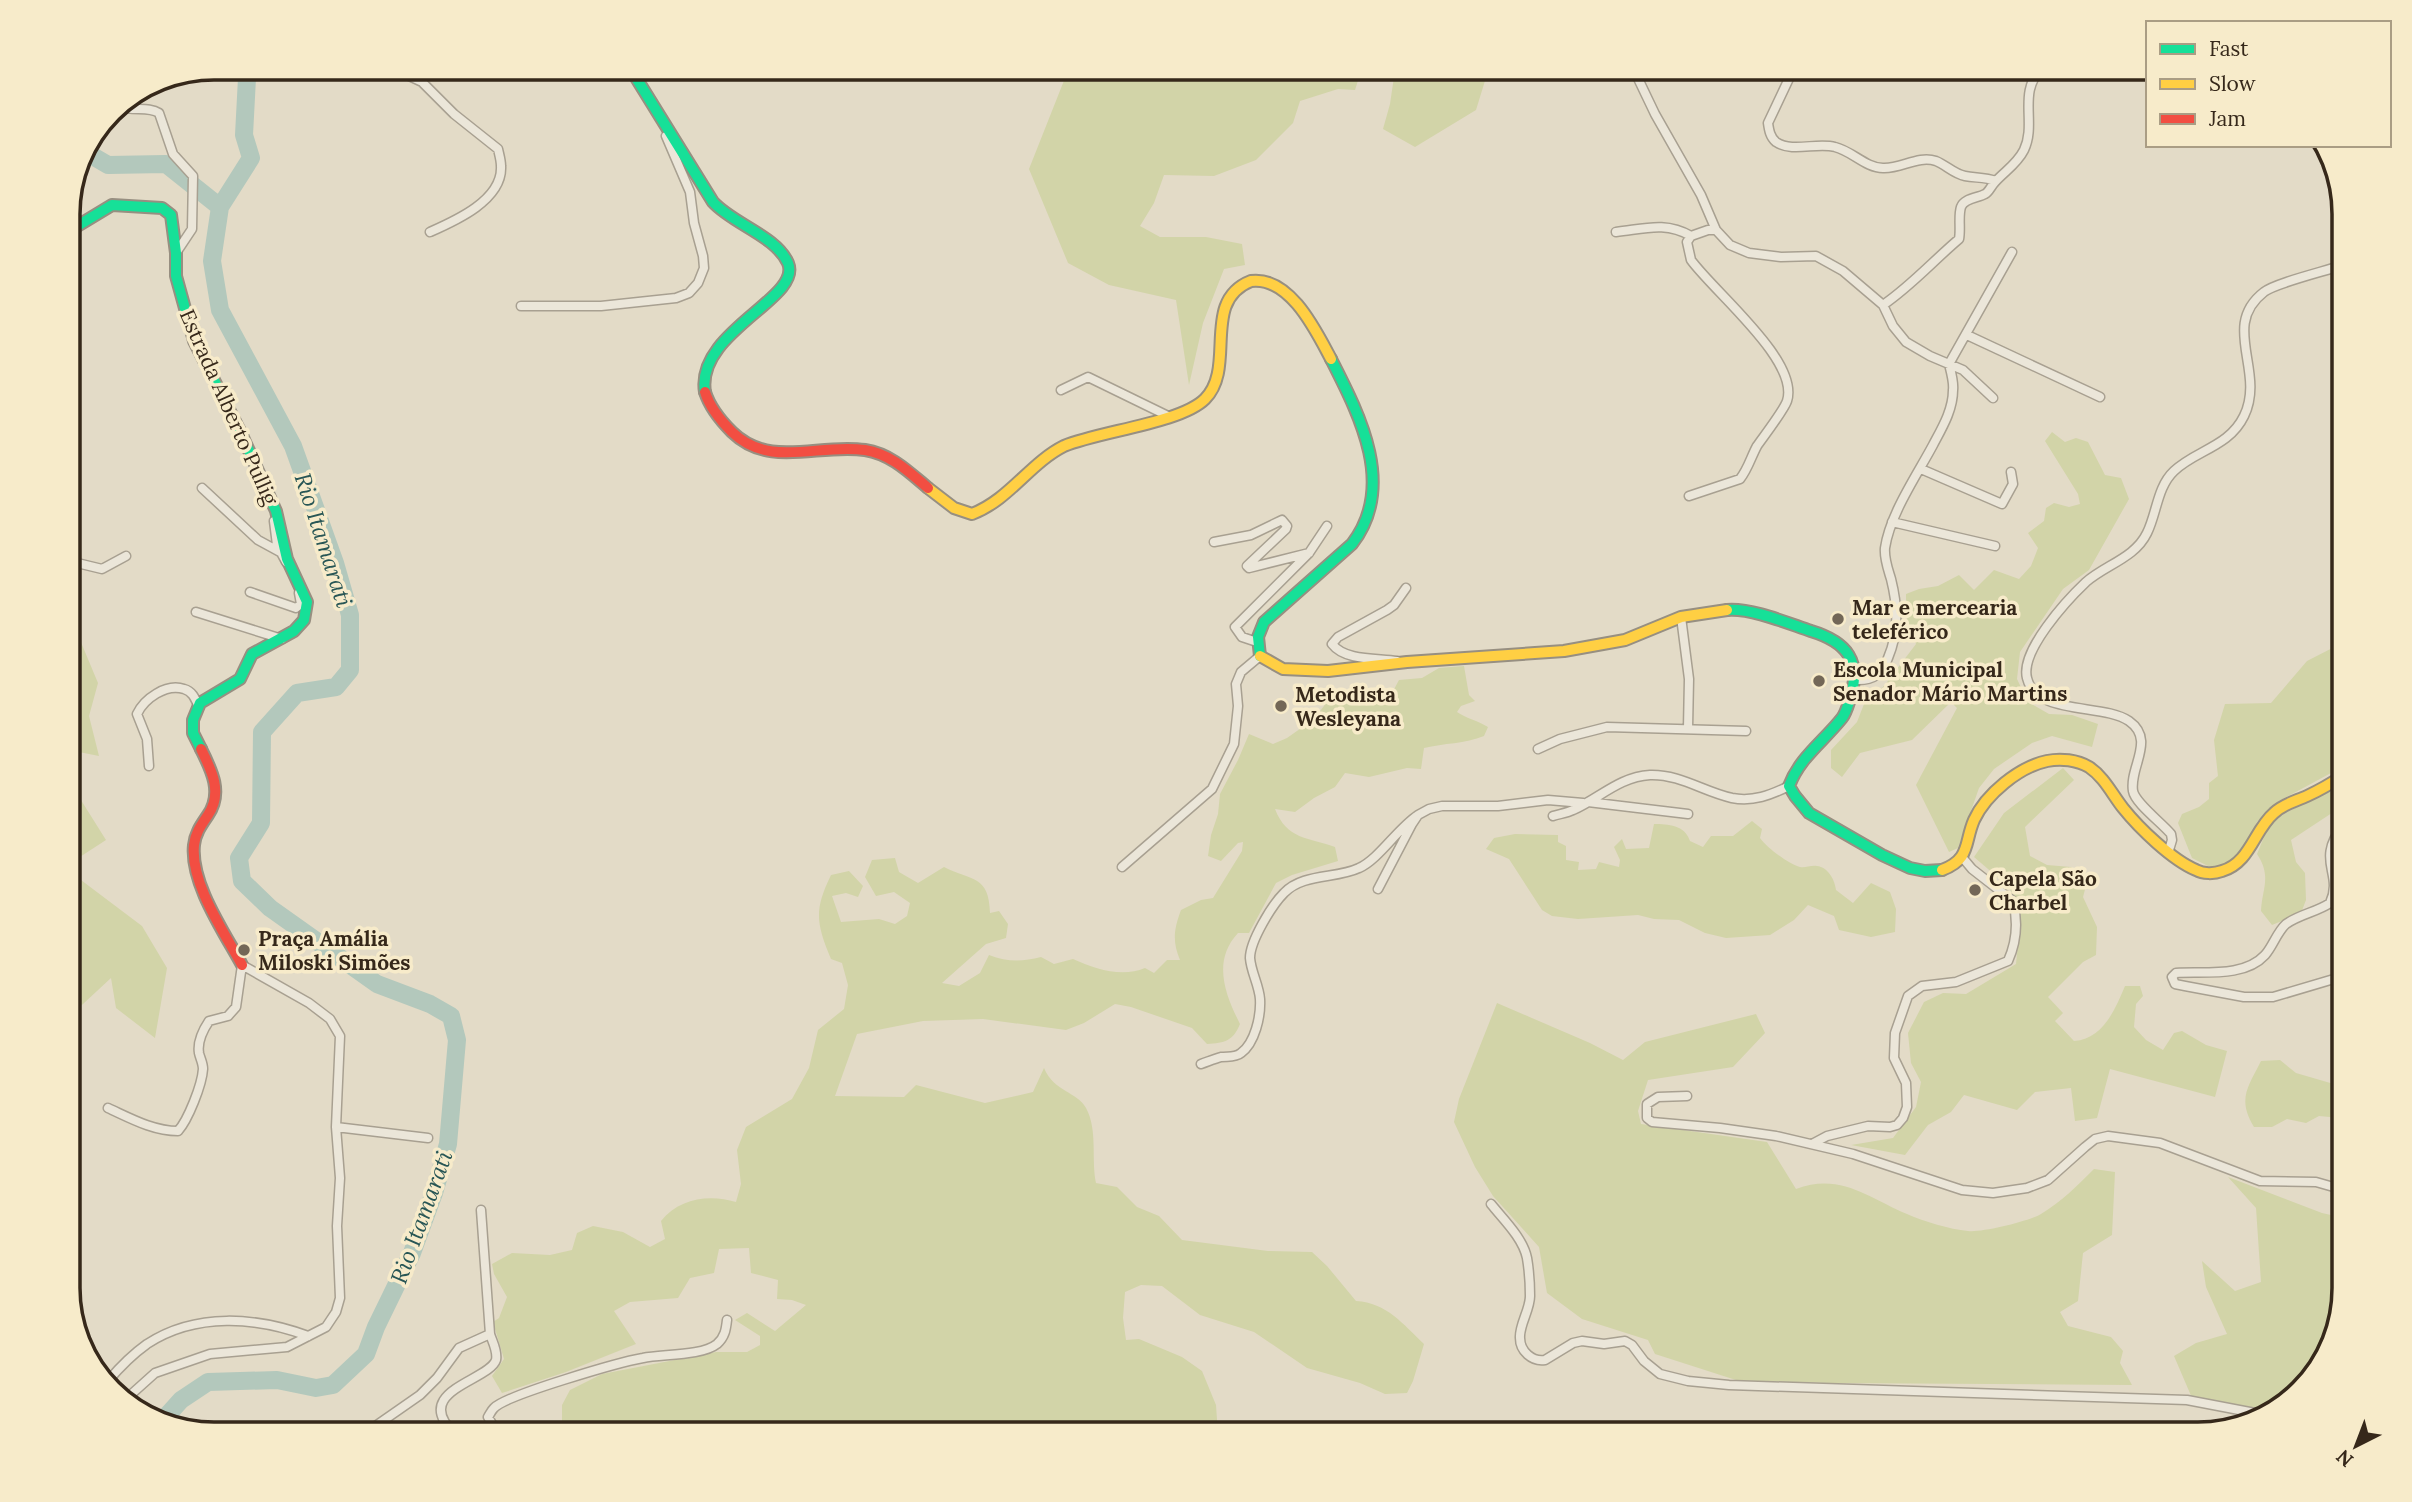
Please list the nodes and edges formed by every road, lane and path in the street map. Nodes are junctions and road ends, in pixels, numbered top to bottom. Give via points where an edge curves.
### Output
1 (418, 80) edge
2 (639, 80) edge
3 (1639, 80) edge
4 (1788, 80) edge
5 (2032, 80) edge
6 (131, 110) edge
7 (659, 117) junction
8 (1996, 181) junction
9 (81, 224) edge
10 (1716, 230) junction
11 (430, 232) dead end
12 (1616, 232) dead end
13 (1690, 236) junction
14 (2012, 252) dead end
15 (176, 253) junction
16 (2331, 269) edge
17 (1883, 305) junction
18 (521, 306) dead end
19 (1967, 335) junction
20 (1949, 364) junction
21 (1062, 390) dead end
22 (2099, 397) dead end
23 (1993, 398) dead end
24 (1168, 416) junction
25 (1921, 469) junction
26 (2011, 472) dead end
27 (202, 488) dead end
28 (1689, 496) dead end
29 (276, 511) junction
30 (1892, 522) junction
31 (1327, 526) dead end
32 (1214, 542) dead end
33 (1995, 546) dead end
34 (280, 552) junction
35 (1309, 553) junction
36 (127, 556) dead end
37 (81, 564) edge
38 (1406, 587) dead end
39 (250, 592) dead end
40 (196, 612) dead end
41 (1681, 617) junction
42 (282, 639) junction
43 (1257, 642) junction
44 (1259, 656) junction
45 (1407, 662) junction
46 (1856, 680) junction
47 (198, 705) junction
48 (1688, 728) junction
49 (1746, 731) dead end
50 (1538, 749) dead end
51 (149, 765) dead end
52 (2332, 782) edge
53 (1789, 786) junction
54 (1585, 803) junction
55 (1688, 814) dead end
56 (1418, 815) junction
57 (1552, 817) dead end
58 (2332, 843) edge
59 (2169, 850) junction
60 (1962, 857) junction
61 (1122, 867) dead end
62 (2332, 872) edge
63 (1378, 889) dead end
64 (2332, 899) edge
65 (242, 965) junction
66 (2332, 980) edge
67 (1201, 1065) dead end
68 (1687, 1096) dead end
69 (108, 1108) dead end
70 (336, 1127) junction
71 (428, 1138) dead end
72 (1812, 1144) junction
73 (2332, 1186) edge
74 (1491, 1203) dead end
75 (481, 1210) dead end
76 (727, 1320) dead end
77 (490, 1334) junction
78 (308, 1336) junction
79 (114, 1375) edge
80 (132, 1393) edge
81 (2247, 1412) edge
82 (381, 1422) edge
83 (446, 1422) edge
84 (490, 1422) edge

1 - 11 street via 498,149 502,168 496,185 479,206
2 - 7 street
3 - 10 street
4 - 8 street via 1768,123 1776,141 1789,146 1833,146 1883,168 1936,162 1963,176
5 - 8 street via 2026,146 2018,161
6 - 15 street via 159,113 173,154 193,176 192,229
7 - 18 street via 690,192 703,256 698,283 677,298 601,306
7 - 24 street via 714,206 768,242 790,271 775,295 721,342 704,372 711,408 748,445 772,454 837,450 887,457 960,514 971,514 987,507 1044,458 1074,441
8 - 17 street via 1987,193 1961,207 1959,239
9 - 15 street, Estrada Alberto Pullig via 113,205 162,208 171,215
10 - 13 street
10 - 17 street via 1730,245 1749,253 1816,257 1843,271
12 - 13 street via 1665,226
13 - 28 street via 1691,260 1764,341 1789,384 1784,407 1740,479
14 - 19 street
15 - 29 street, Estrada Alberto Pullig via 181,300 194,341
16 - 59 street via 2265,291 2248,309 2242,324 2251,397 2243,418 2223,441 2174,471 2161,489 2140,544 2087,581 2055,615 2026,662 2026,680 2038,695 2057,705 2111,713 2138,731 2142,746 2133,790 2171,834
17 - 20 street via 1906,342
19 - 20 street
19 - 22 street
20 - 23 street via 1963,370
20 - 25 street via 1952,405
21 - 24 street via 1088,377
24 - 43 street via 1204,401 1216,384 1225,305 1234,290 1251,280 1266,280 1291,296 1310,317 1364,432 1372,460 1371,489 1359,535 1262,624
25 - 26 street via 2002,504 2013,484
25 - 30 street
27 - 34 street via 258,540
29 - 34 street
29 - 42 street, Estrada Alberto Pullig via 286,559 307,601 304,620
30 - 33 street
30 - 46 street via 1885,549 1897,631 1877,676
31 - 35 street
32 - 35 street via 1258,533 1282,520 1286,529 1248,567
34 - 39 street via 301,598 299,607
35 - 43 street via 1235,627 1242,637
36 - 37 street via 102,569
38 - 45 street via 1388,610 1332,644 1339,652 1354,656
40 - 42 street
41 - 45 street via 1625,640 1564,651
41 - 46 street via 1731,609 1830,637 1847,652
41 - 48 street via 1689,679
42 - 47 street, Estrada Alberto Pullig via 252,654 238,681
43 - 44 street
44 - 45 street via 1283,669 1328,671
44 - 61 street via 1241,672 1236,684 1234,744 1212,789
46 - 53 street via 1844,716 1802,760
47 - 51 street via 192,694 174,688 145,700 137,714
47 - 65 street via 193,733 215,784 216,799 196,833 193,849 212,912
48 - 49 street
48 - 50 street via 1607,727
52 - 59 street via 2281,806 2233,866 2200,872
53 - 54 street via 1767,796 1732,798 1694,783 1651,775 1629,778
53 - 60 street via 1805,811 1912,868 1928,872 1946,868
54 - 55 street
54 - 56 street via 1548,800 1442,806
54 - 57 street
56 - 63 street
56 - 67 street via 1363,867 1305,880 1285,892 1252,944 1250,958 1260,999 1246,1049 1238,1056
58 - 62 street via 2328,856
59 - 60 street via 2126,811 2094,769 2058,759 2025,769 1990,796 1973,822
60 - 72 street via 2012,901 2015,946 2008,961 1956,982 1922,986 1909,996 1895,1033 1894,1058 1906,1083 1907,1107 1897,1125 1861,1128
64 - 66 street via 2283,927 2254,964 2172,977 2175,984 2244,997 2273,997
65 - 69 street via 236,1007 228,1016 209,1021 199,1042 202,1078 184,1125 178,1131 150,1127
65 - 70 street via 309,1003 336,1027 340,1036
68 - 72 street via 1658,1097 1647,1104 1647,1118
70 - 71 street
70 - 78 street via 340,1298 326,1327
72 - 73 street via 1962,1190 1993,1193 2048,1180 2095,1139 2108,1136 2160,1143 2260,1181
74 - 81 street via 1526,1254 1530,1297 1519,1337 1528,1356 1539,1361 1573,1343 1625,1341 1660,1374 1688,1381 2187,1400
75 - 77 street
76 - 84 street via 725,1333 705,1349 642,1358 570,1379 494,1407
77 - 82 street via 459,1348 421,1395
77 - 83 street via 496,1361 447,1395 442,1412
78 - 79 street via 261,1322 205,1323 147,1345
78 - 80 street via 287,1346 210,1354 155,1373

